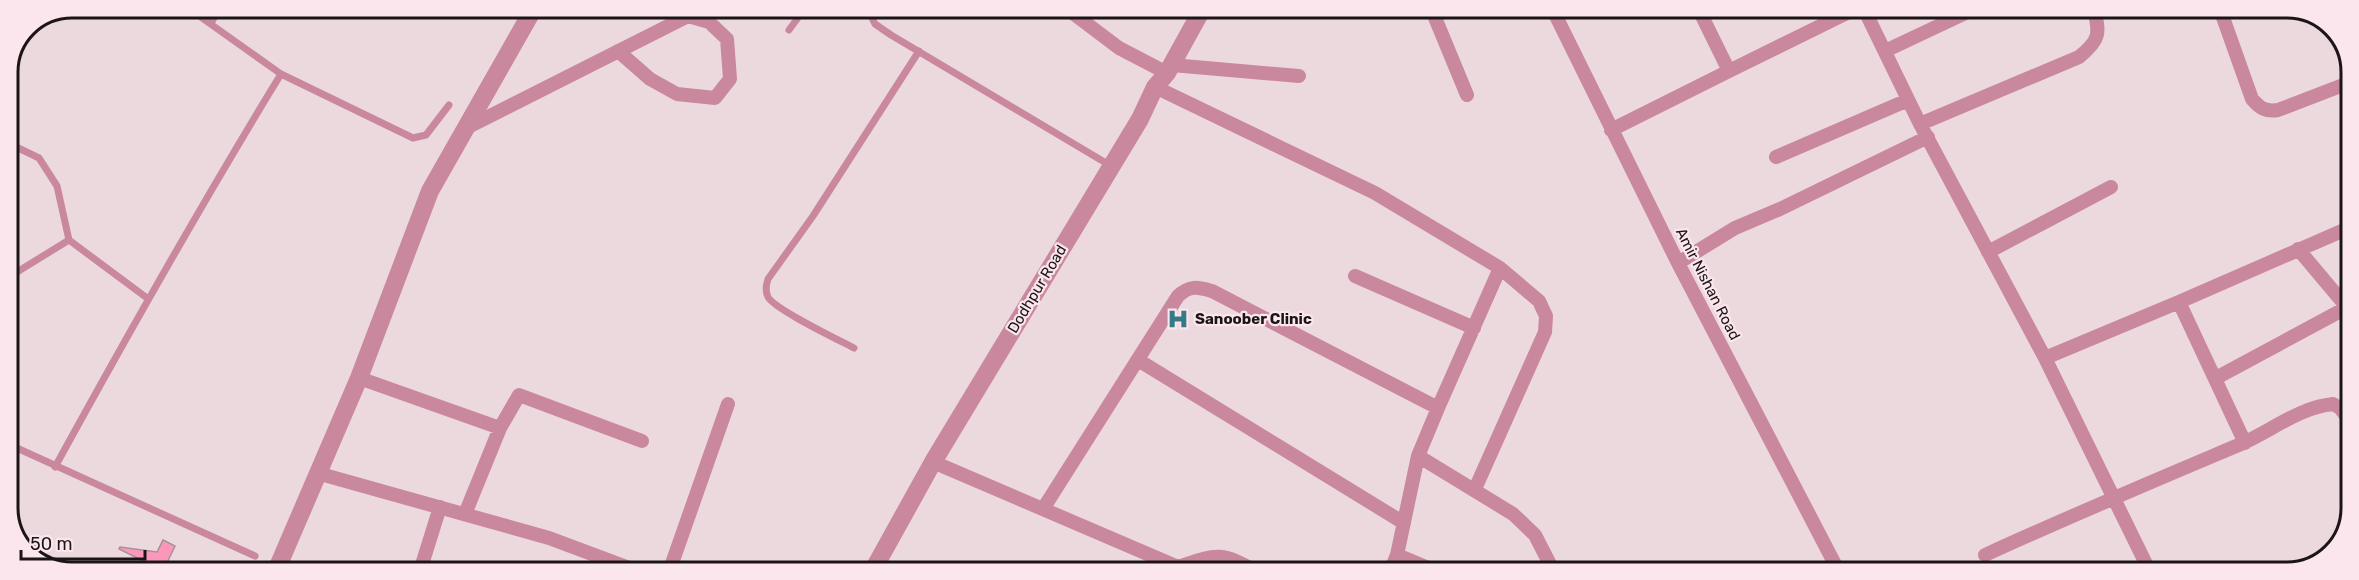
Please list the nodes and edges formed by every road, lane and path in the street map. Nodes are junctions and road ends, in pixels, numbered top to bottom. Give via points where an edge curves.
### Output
1 (203, 18) edge
2 (214, 18) edge
3 (528, 18) edge
4 (684, 18) edge
5 (695, 18) edge
6 (798, 18) edge
7 (872, 18) edge
8 (1079, 18) edge
9 (1197, 18) edge
10 (1435, 18) edge
11 (1557, 18) edge
12 (1703, 18) edge
13 (1837, 18) edge
14 (1868, 18) edge
15 (1955, 18) edge
16 (2096, 18) edge
17 (2223, 18) edge
18 (211, 23) junction
19 (789, 30) dead end
20 (618, 51) junction
21 (919, 51) junction
22 (1885, 51) junction
23 (1169, 69) junction
24 (1729, 71) junction
25 (281, 74) junction
26 (1299, 76) dead end
27 (2341, 86) edge
28 (1155, 87) junction
29 (1467, 95) dead end
30 (1908, 100) junction
31 (449, 105) dead end
32 (1920, 124) junction
33 (466, 128) junction
34 (1611, 130) junction
35 (1928, 137) junction
36 (18, 148) edge
37 (1776, 157) dead end
38 (1112, 166) junction
39 (2111, 187) dead end
40 (2341, 231) edge
41 (69, 240) junction
42 (2298, 249) junction
43 (1988, 252) junction
44 (1678, 263) junction
45 (1500, 268) junction
46 (18, 271) edge
47 (1355, 276) dead end
48 (147, 298) junction
49 (2341, 301) edge
50 (2179, 302) junction
51 (2341, 314) edge
52 (1474, 328) junction
53 (854, 348) dead end
54 (2045, 358) junction
55 (1138, 360) junction
56 (359, 378) junction
57 (2216, 378) junction
58 (728, 404) dead end
59 (1438, 408) junction
60 (2341, 409) edge
61 (500, 428) junction
62 (642, 441) dead end
63 (2245, 442) junction
64 (18, 449) edge
65 (1418, 456) junction
66 (933, 462) junction
67 (55, 467) junction
68 (317, 473) junction
69 (1475, 489) junction
70 (2112, 497) junction
71 (440, 507) junction
72 (1043, 509) junction
73 (465, 514) junction
74 (1404, 523) junction
75 (1397, 555) junction
76 (1985, 555) dead end
77 (255, 556) dead end
78 (280, 562) edge
79 (423, 562) edge
80 (613, 562) edge
81 (673, 562) edge
82 (878, 562) edge
83 (1166, 562) edge
84 (1193, 562) edge
85 (1241, 562) edge
86 (1394, 562) edge
87 (1414, 562) edge
88 (1549, 562) edge
89 (1834, 562) edge
90 (2145, 562) edge

1 - 18 lane
2 - 18 lane
3 - 33 street
4 - 20 street
5 - 20 street via 709,22 727,39 730,79 715,98 677,94 650,79
6 - 19 lane
7 - 21 lane via 875,24
8 - 23 street via 1119,48
9 - 23 street, Dodhpur Road
10 - 29 street
11 - 34 street, Amir Nishan Road
12 - 24 street
13 - 24 street
14 - 22 street
15 - 22 street
16 - 32 street via 2097,39 2079,57
17 - 27 street via 2252,99 2260,108 2268,112 2278,110
18 - 25 lane
20 - 33 street
21 - 38 lane
21 - 53 lane via 768,279 766,288 769,299 780,308
22 - 30 street
23 - 26 street
23 - 28 street, Dodhpur Road
24 - 34 street
25 - 31 lane via 413,138 426,135
25 - 48 lane
28 - 38 street, Dodhpur Road
28 - 45 street via 1375,193
30 - 32 street
30 - 37 street
32 - 35 street
33 - 56 street via 430,191
34 - 44 street, Amir Nishan Road
35 - 43 street
35 - 44 street via 1735,228
36 - 41 lane via 39,158 57,186
38 - 66 street, Dodhpur Road
39 - 43 street
40 - 42 street
41 - 46 lane
41 - 48 lane
42 - 49 street
42 - 50 street
43 - 54 street
44 - 89 street, Amir Nishan Road
45 - 52 street
45 - 69 street via 1539,301 1546,316 1545,332
47 - 52 street
48 - 67 lane
50 - 54 street
50 - 57 street
51 - 57 street
52 - 59 street
54 - 70 street
55 - 59 street via 1178,296 1196,286
55 - 72 street
55 - 74 street
56 - 61 street
56 - 68 street
57 - 63 street
58 - 81 street
59 - 65 street
60 - 63 street via 2333,404 2323,405
61 - 62 street via 519,395
61 - 73 street
63 - 70 street
64 - 67 lane
65 - 69 street
65 - 74 street
66 - 72 street
66 - 82 street, Dodhpur Road
67 - 77 lane
68 - 71 street
68 - 78 street
69 - 88 street via 1513,514 1535,535
70 - 76 street
70 - 90 street
71 - 73 street
71 - 79 street
72 - 83 street
73 - 80 street via 549,538
74 - 75 street
75 - 86 street
75 - 87 street
84 - 85 street via 1218,554

